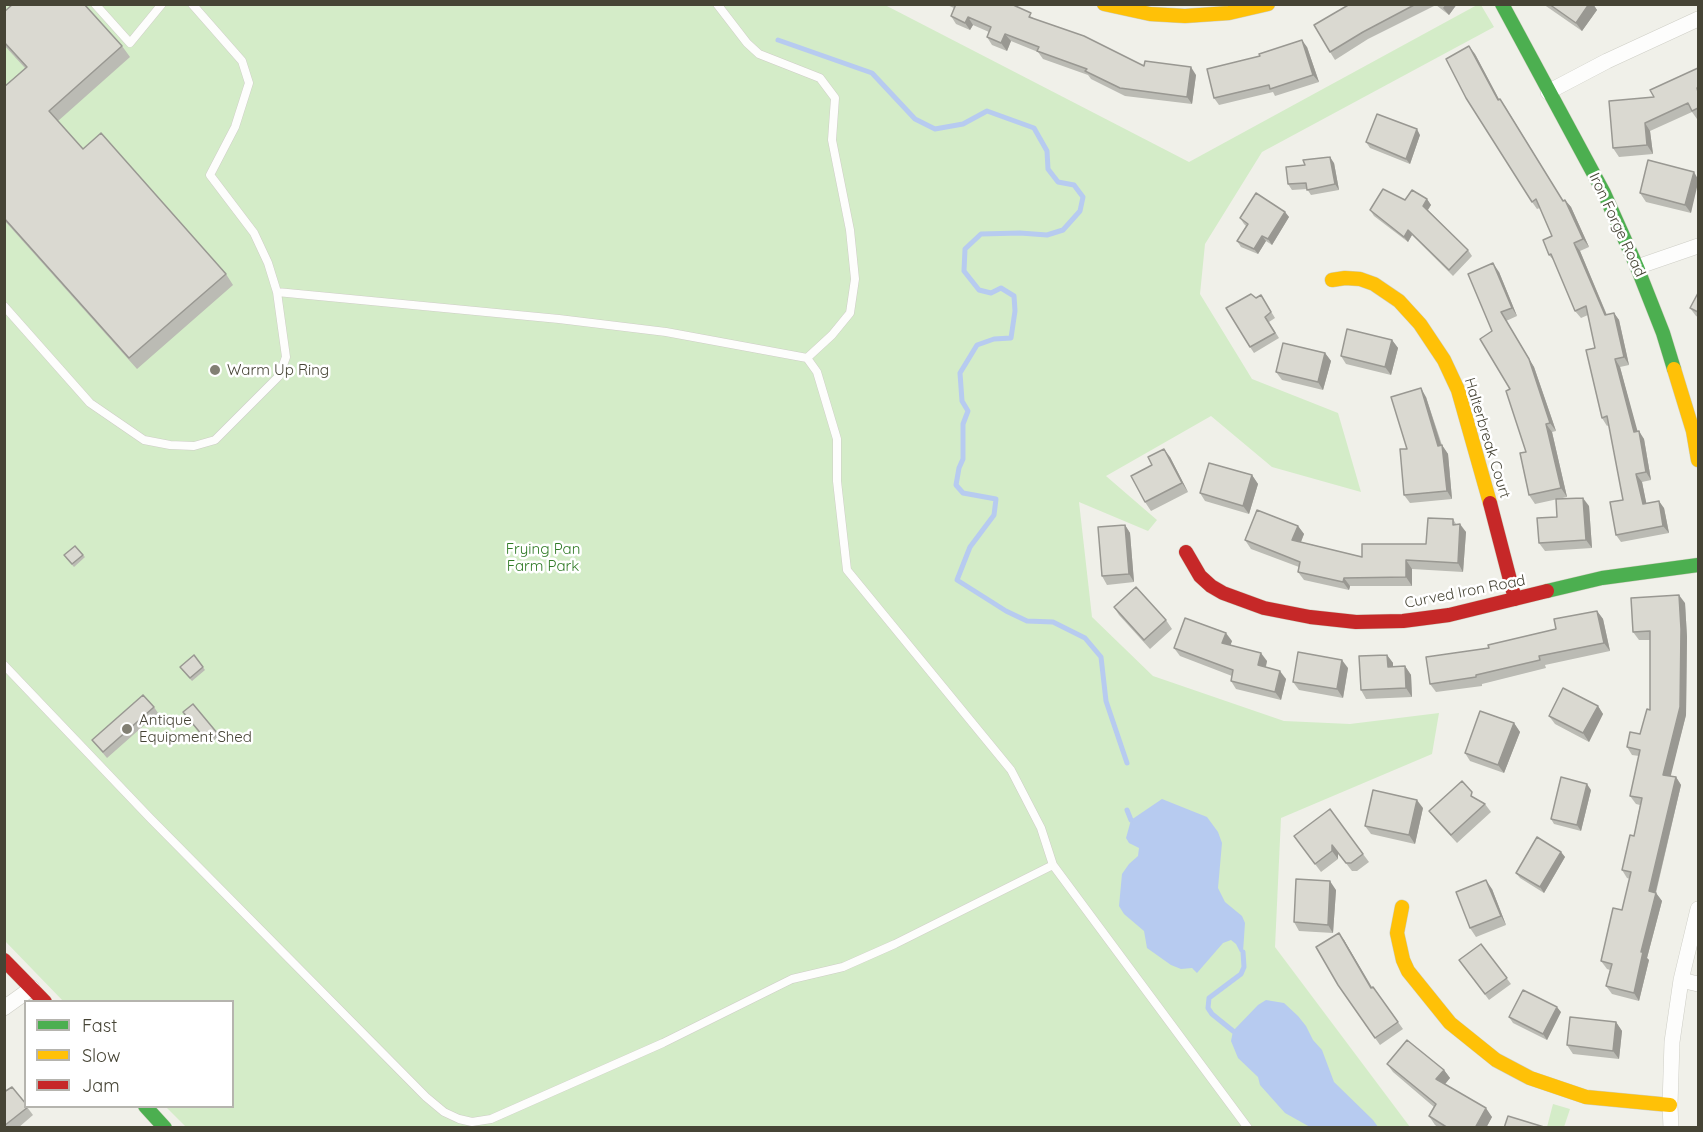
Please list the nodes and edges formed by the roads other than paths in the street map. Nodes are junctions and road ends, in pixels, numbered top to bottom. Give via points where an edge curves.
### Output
1 (95, 4) edge
2 (162, 4) edge
3 (192, 4) edge
4 (717, 4) edge
5 (1269, 4) edge
6 (1502, 4) edge
7 (1109, 5) edge
8 (1698, 19) edge
9 (1548, 92) junction
10 (1698, 246) edge
11 (1637, 267) junction
12 (1332, 280) dead end
13 (277, 292) junction
14 (4, 306) edge
15 (807, 358) junction
16 (1698, 460) edge
17 (1186, 552) dead end
18 (1698, 565) edge
19 (1515, 599) junction
20 (4, 665) edge
21 (1053, 865) junction
22 (1402, 907) dead end
23 (1698, 909) edge
24 (4, 960) edge
25 (1681, 980) junction
26 (1698, 984) edge
27 (32, 988) junction
28 (43, 1000) edge
29 (4, 1008) edge
30 (1670, 1105) junction
31 (146, 1108) edge
32 (165, 1128) edge
33 (1248, 1128) edge
34 (1671, 1128) edge

1 - 2 lane via 130,43
3 - 13 lane via 242,61 249,83 235,128 210,175 254,233
4 - 15 lane via 759,54 820,78 835,98 832,140 850,230 855,279 850,313
5 - 7 street via 1229,13 1185,16 1150,14
6 - 9 street, Iron Forge Road
8 - 9 street
9 - 11 street, Iron Forge Road via 1604,193
10 - 11 street
11 - 16 street, Iron Forge Road via 1664,333
12 - 19 street, Halterbreak Court via 1360,279 1386,291 1420,324 1444,360 1465,410
13 - 14 lane via 286,357 279,376 215,440 194,446 144,440 90,403
13 - 15 lane via 666,332
15 - 21 lane via 817,372 837,439 837,481 847,570 1011,771 1041,828
17 - 19 street, Curved Iron Road via 1200,576 1223,593 1264,608 1310,617 1356,622 1403,621
18 - 19 street, Curved Iron Road via 1602,578
20 - 21 lane via 426,1097 444,1112 472,1122 500,1115 652,1048 792,979 843,968
21 - 33 lane
22 - 30 street via 1397,933 1408,971 1450,1023 1496,1060 1530,1078 1586,1097
23 - 25 street
24 - 27 street
25 - 26 street
25 - 30 street via 1672,1042
27 - 28 street
27 - 29 street
30 - 34 street
31 - 32 street

